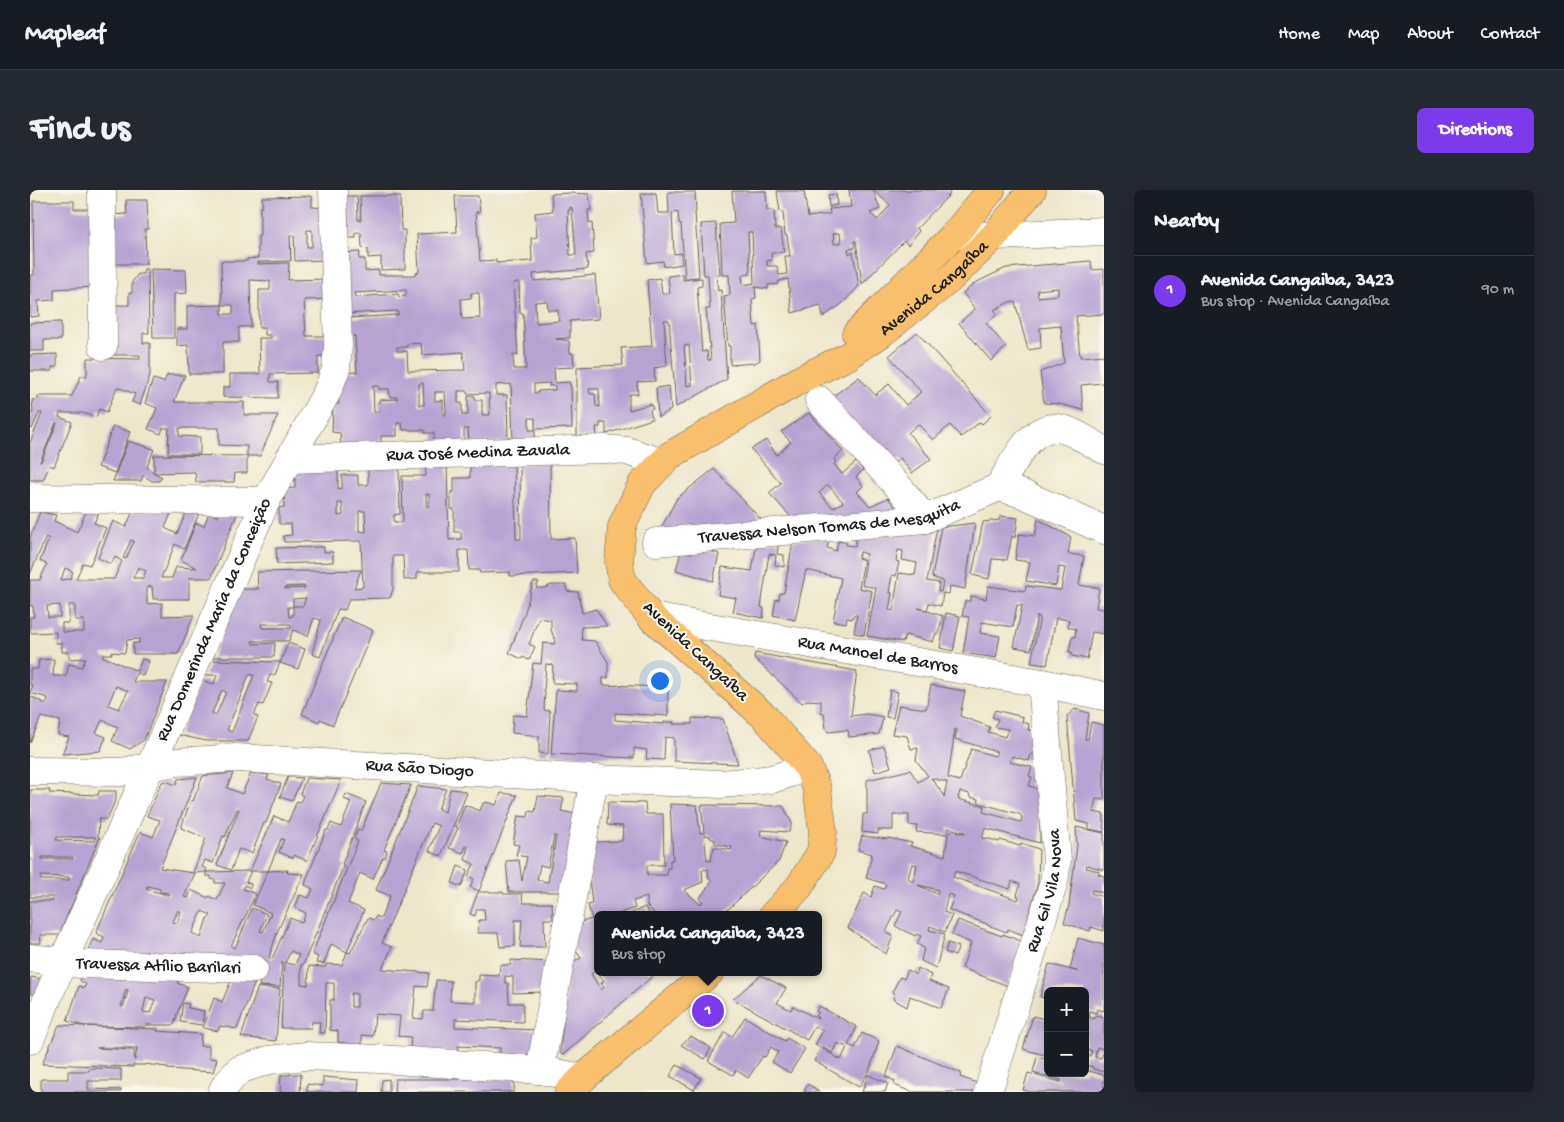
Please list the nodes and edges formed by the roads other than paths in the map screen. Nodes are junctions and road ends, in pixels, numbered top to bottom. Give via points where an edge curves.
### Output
1 (102, 190) edge
2 (333, 190) edge
3 (991, 190) edge
4 (1032, 190) edge
5 (1104, 231) edge
6 (954, 235) junction
7 (994, 236) junction
8 (103, 346) dead end
9 (821, 369) junction
10 (819, 400) dead end
11 (1104, 450) edge
12 (289, 459) junction
13 (663, 463) junction
14 (999, 487) junction
15 (30, 498) edge
16 (266, 501) junction
17 (925, 518) junction
18 (1104, 529) edge
19 (656, 542) dead end
20 (651, 617) junction
21 (1042, 683) junction
22 (1104, 696) edge
23 (150, 767) junction
24 (808, 767) junction
25 (30, 771) edge
26 (594, 779) junction
27 (777, 911) edge
28 (30, 958) edge
29 (63, 961) junction
30 (254, 969) dead end
31 (705, 976) edge
32 (30, 1040) edge
33 (540, 1070) junction
34 (576, 1085) edge
35 (222, 1092) edge
36 (988, 1092) edge

1 - 8 street
2 - 12 street, Rua Domerinda Maria da Conceição via 336,369 327,392
3 - 6 main road, Avenida Cangaíba
4 - 7 main road, Avenida Cangaíba
5 - 7 street
6 - 7 street
6 - 9 main road, Avenida Cangaíba
7 - 9 main road, Avenida Cangaíba via 950,279 882,333 848,356
9 - 13 main road, Avenida Cangaíba via 669,456
10 - 17 street
11 - 14 street via 1063,429 1047,428 1023,448
12 - 13 street, Rua José Medina Zavala via 604,449 627,451
12 - 16 street, Rua Domerinda Maria da Conceição
13 - 20 main road, Avenida Cangaíba via 642,484 622,526 620,543 622,580
14 - 17 street, Travessa Nelson Tomas de Mesquita
14 - 18 street
15 - 16 street
16 - 23 street, Rua Domerinda Maria da Conceição
17 - 19 street, Travessa Nelson Tomas de Mesquita
20 - 21 street, Rua Manoel de Barros
20 - 24 main road, Avenida Cangaíba via 764,716
21 - 22 street, Rua Manoel de Barros
21 - 36 street, Rua Gil Vila Nova via 1057,860 1054,882
23 - 25 street, Rua São Diogo via 121,772
23 - 26 street, Rua São Diogo via 237,758
23 - 29 street, Rua Domerinda Maria da Conceição
24 - 26 street, Rua São Diogo via 772,779 722,784
24 - 27 main road, Avenida Cangaíba via 822,812 821,852 800,887
26 - 33 street
28 - 29 street, Travessa Atílio Barilari
29 - 30 street, Travessa Atílio Barilari
29 - 32 street, Rua Domerinda Maria da Conceição
31 - 34 main road
33 - 34 street
33 - 35 street via 306,1056 269,1060 239,1070

